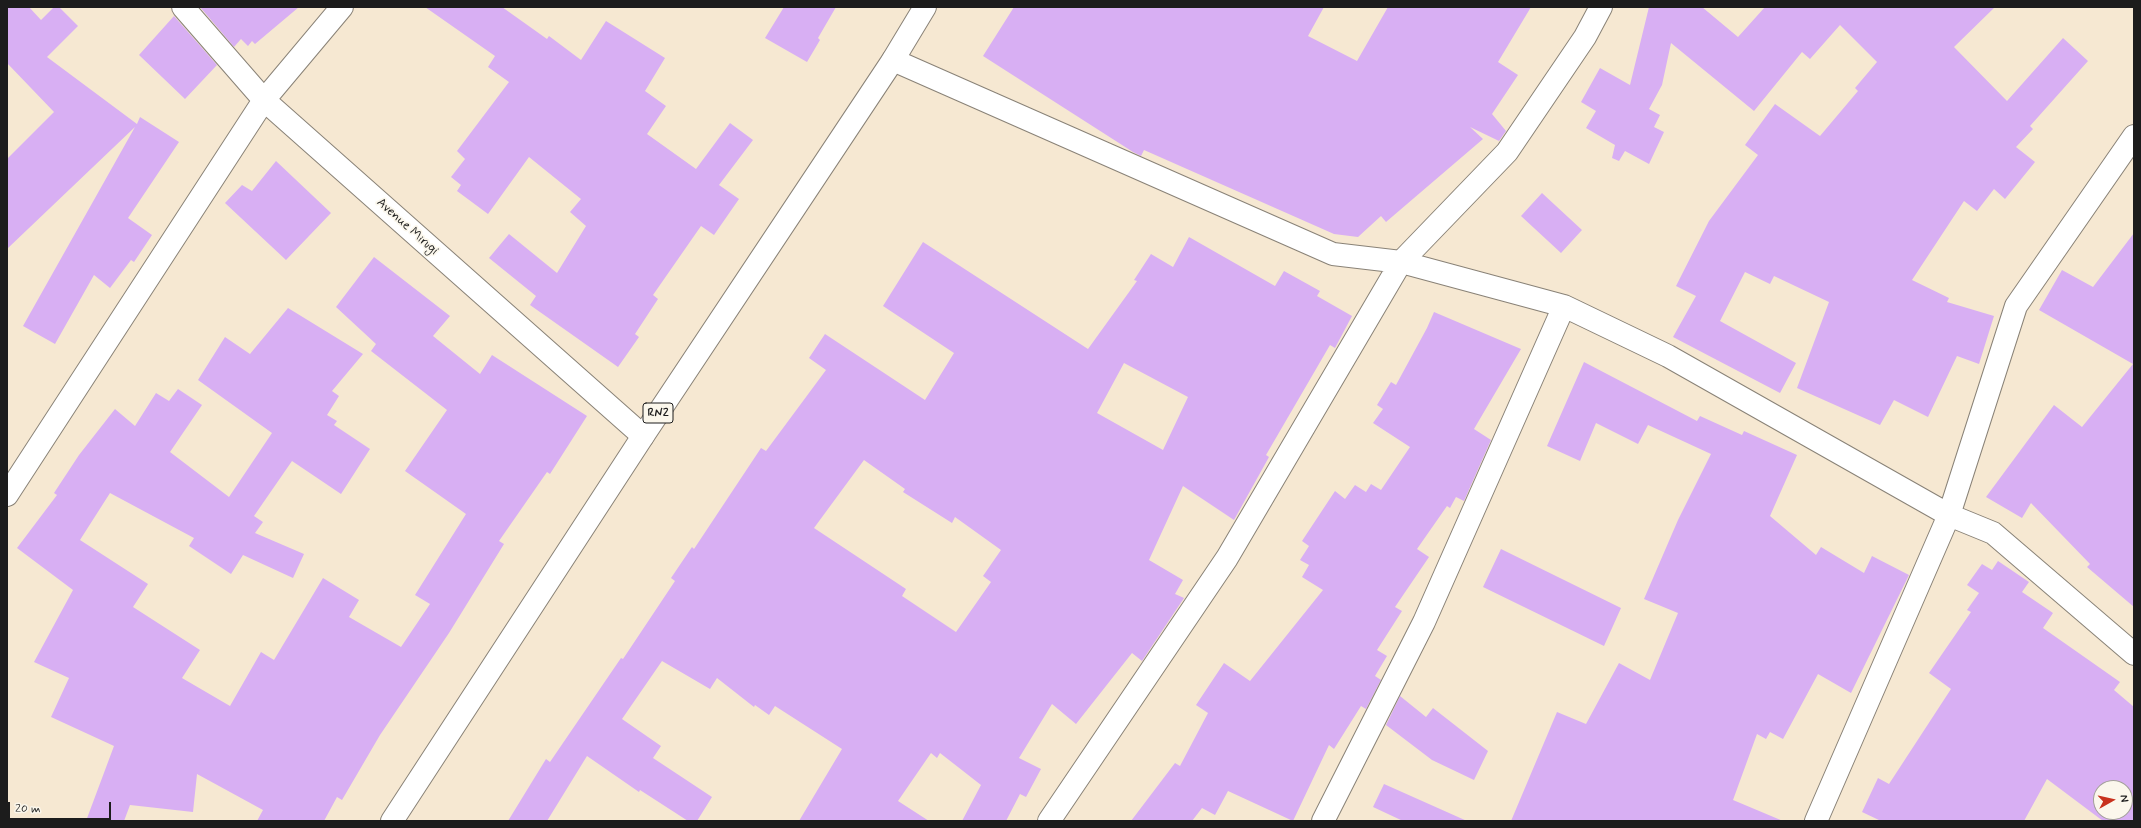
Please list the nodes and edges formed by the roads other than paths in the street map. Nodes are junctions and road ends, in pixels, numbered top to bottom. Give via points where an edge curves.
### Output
1 (183, 7) edge
2 (342, 7) edge
3 (925, 7) edge
4 (1601, 7) edge
5 (893, 60) junction
6 (264, 100) junction
7 (2134, 136) edge
8 (1401, 262) junction
9 (1564, 306) junction
10 (643, 436) junction
11 (7, 495) edge
12 (1949, 515) junction
13 (2134, 654) edge
14 (392, 821) edge
15 (1049, 821) edge
16 (1323, 821) edge
17 (1816, 821) edge

1 - 6 main road, Avenue Mirugi
2 - 6 main road
3 - 5 main road, RN2
4 - 8 main road via 1585,37 1507,152
5 - 8 main road via 1334,254
5 - 10 main road, RN2
6 - 10 main road, Avenue Mirugi
6 - 11 main road
7 - 12 main road via 2016,306
8 - 9 main road
8 - 15 main road via 1227,558
9 - 12 main road via 1668,356
9 - 16 main road via 1424,622
10 - 14 main road, RN2
12 - 13 main road via 1993,533
12 - 17 main road

